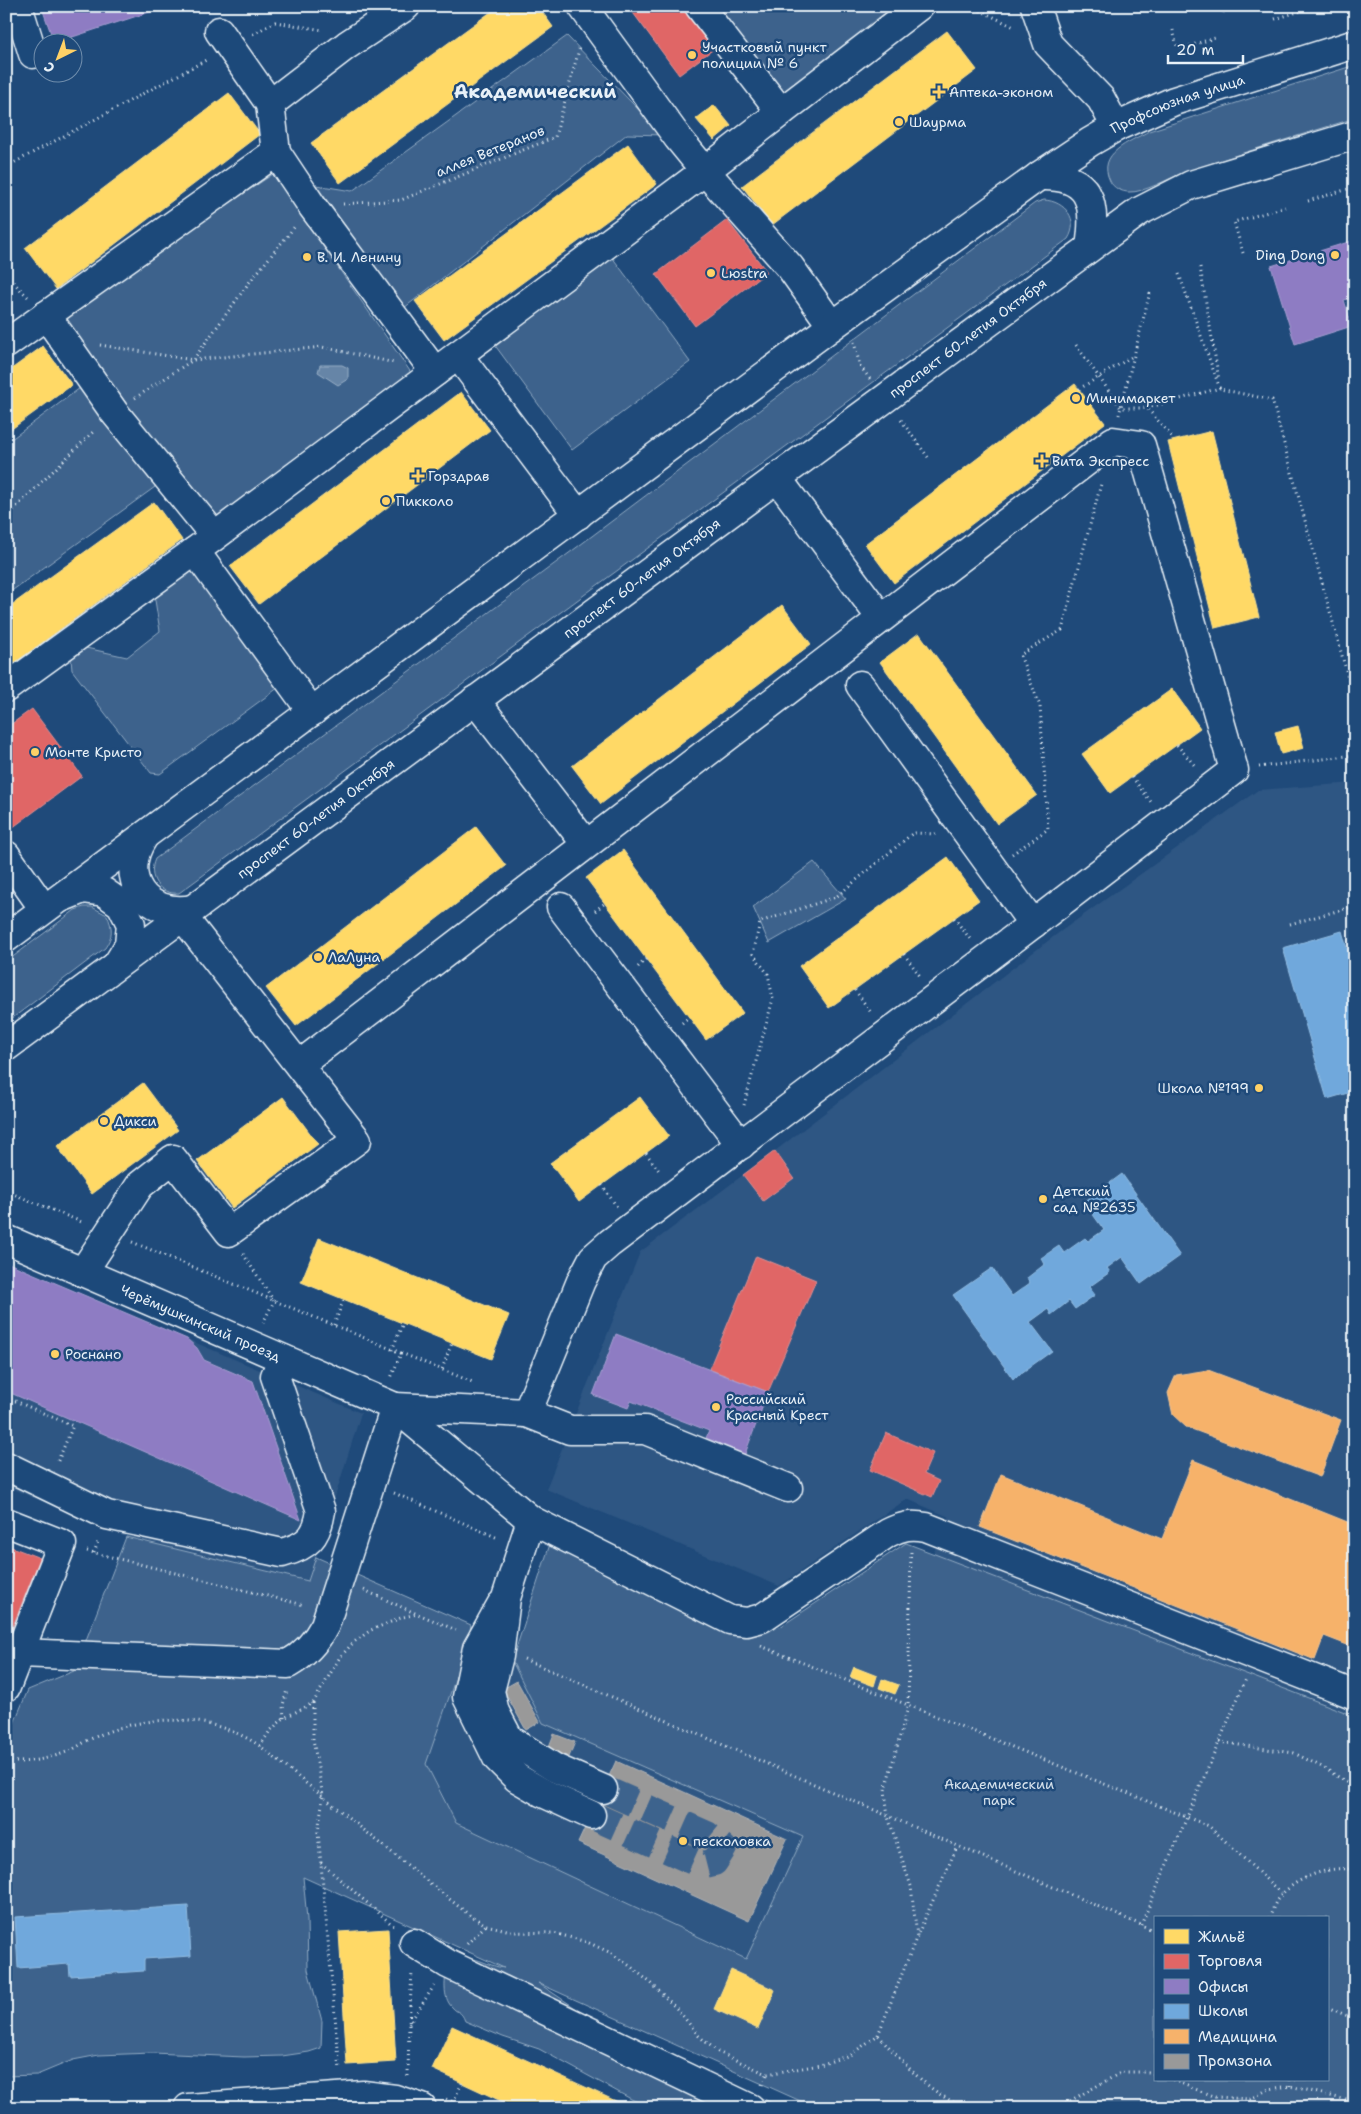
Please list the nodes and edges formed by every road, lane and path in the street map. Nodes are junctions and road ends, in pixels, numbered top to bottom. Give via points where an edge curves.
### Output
1 (18, 6) edge
2 (406, 6) edge
3 (699, 6) edge
4 (919, 6) edge
5 (971, 6) edge
6 (1035, 6) edge
7 (1220, 6) edge
8 (1225, 6) edge
9 (1316, 6) edge
10 (585, 11) edge
11 (1275, 19) dead end
12 (275, 22) dead end
13 (1172, 30) dead end
14 (330, 32) dead end
15 (1214, 38) dead end
16 (225, 39) joint
17 (1048, 44) junction
18 (1355, 44) edge
19 (32, 51) edge
20 (270, 104) junction
21 (781, 112) junction
22 (1116, 127) junction
23 (1355, 135) edge
24 (276, 152) junction
25 (6, 167) edge
26 (705, 172) junction
27 (1039, 176) junction
28 (1355, 187) edge
29 (1308, 201) dead end
30 (312, 206) junction
31 (1285, 207) dead end
32 (1090, 247) junction
33 (1243, 253) dead end
34 (1200, 267) dead end
35 (1179, 274) dead end
36 (1150, 292) dead end
37 (46, 315) junction
38 (843, 332) junction
39 (62, 340) junction
40 (6, 344) edge
41 (1076, 345) dead end
42 (458, 355) junction
43 (1133, 356) junction
44 (193, 360) junction
45 (397, 364) dead end
46 (435, 372) junction
47 (1098, 377) junction
48 (873, 384) dead end
49 (1079, 389) dead end
50 (1220, 389) junction
51 (1121, 408) junction
52 (1147, 408) junction
53 (114, 412) junction
54 (897, 415) dead end
55 (1174, 439) dead end
56 (1113, 441) junction
57 (930, 460) dead end
58 (777, 478) junction
59 (1103, 479) dead end
60 (578, 515) junction
61 (6, 517) edge
62 (205, 543) junction
63 (882, 618) junction
64 (860, 685) dead end
65 (6, 688) edge
66 (475, 700) junction
67 (1355, 703) edge
68 (312, 712) junction
69 (1355, 755) edge
70 (1234, 770) junction
71 (969, 836) junction
72 (143, 838) junction
73 (586, 844) junction
74 (6, 855) edge
75 (992, 868) junction
76 (53, 903) junction
77 (560, 906) dead end
78 (1355, 906) edge
79 (188, 913) junction
80 (1033, 924) junction
81 (1290, 924) dead end
82 (6, 938) edge
83 (118, 963) junction
84 (6, 1047) edge
85 (299, 1065) junction
86 (724, 1121) junction
87 (741, 1145) junction
88 (6, 1191) edge
89 (229, 1232) junction
90 (108, 1233) junction
91 (6, 1239) edge
92 (83, 1272) junction
93 (344, 1299) dead end
94 (274, 1301) junction
95 (403, 1323) dead end
96 (334, 1325) junction
97 (452, 1343) dead end
98 (252, 1345) junction
99 (392, 1350) junction
100 (401, 1353) junction
101 (279, 1368) junction
102 (442, 1369) junction
103 (477, 1384) dead end
104 (6, 1397) edge
105 (388, 1404) junction
106 (527, 1413) junction
107 (6, 1466) edge
108 (54, 1470) dead end
109 (788, 1488) dead end
110 (531, 1520) junction
111 (6, 1522) edge
112 (911, 1524) junction
113 (96, 1546) dead end
114 (339, 1580) junction
115 (506, 1598) junction
116 (305, 1605) dead end
117 (418, 1614) junction
118 (480, 1640) junction
119 (20, 1652) junction
120 (516, 1656) dead end
121 (1248, 1674) dead end
122 (6, 1687) edge
123 (1355, 1695) edge
124 (313, 1703) junction
125 (908, 1707) junction
126 (1219, 1742) junction
127 (260, 1746) junction
128 (6, 1762) edge
129 (603, 1788) tunnel mouth
130 (1355, 1788) edge
131 (323, 1798) junction
132 (591, 1815) tunnel mouth
133 (888, 1817) junction
134 (1187, 1817) junction
135 (957, 1847) junction
136 (320, 1863) junction
137 (1355, 1870) edge
138 (1283, 1895) junction
139 (1270, 1916) edge
140 (1141, 1925) junction
141 (1154, 1931) edge
142 (917, 1936) junction
143 (414, 1944) junction
144 (448, 1964) junction
145 (1328, 2007) edge
146 (1355, 2019) edge
147 (409, 2025) junction
148 (878, 2035) junction
149 (1154, 2074) edge
150 (408, 2082) dead end
151 (1178, 2082) edge
152 (1290, 2082) edge
153 (462, 2083) dead end
154 (1290, 2086) junction
155 (344, 2097) junction
156 (1237, 2098) junction
157 (453, 2102) dead end
158 (1355, 2102) edge
159 (188, 2108) edge
160 (422, 2108) edge
161 (750, 2108) edge
162 (967, 2108) edge
163 (1057, 2108) edge
164 (1235, 2108) edge

1 - 19 main road
2 - 20 main road via 347,45
3 - 21 main road
4 - 21 main road
5 - 17 path
6 - 17 main road
7 - 8 path via 1223,14
9 - 11 path
10 - 26 main road
10 - 30 path, аллея Ветеранов via 555,137 401,200
12 - 14 path
13 - 15 path via 1177,46 1182,48
16 - 20 main road
16 - 25 path
17 - 22 main road via 1101,99
18 - 22 main road, Профсоюзная улица via 1174,101
20 - 24 main road
21 - 26 main road
22 - 27 main road, Профсоюзная улица
23 - 32 main road via 1191,185 1140,211
24 - 30 main road
24 - 37 main road
26 - 38 main road via 790,266
26 - 42 main road
27 - 32 main road via 1058,175 1075,182 1088,194 1094,225
27 - 38 main road, проспект 60-летия Октября
28 - 29 path
30 - 44 path via 248,284
30 - 46 main road
31 - 33 path via 1234,222
32 - 58 main road, проспект 60-летия Октября
34 - 50 path
35 - 50 path
36 - 43 path
37 - 39 main road
37 - 40 main road
38 - 48 path
38 - 60 main road, проспект 60-летия Октября
39 - 44 path
39 - 53 main road
41 - 47 path
42 - 46 main road
42 - 60 main road
43 - 47 path
43 - 51 path
44 - 45 path via 322,347
44 - 53 path
46 - 62 main road
47 - 49 path
47 - 51 path
50 - 52 path
50 - 67 path via 1272,400
51 - 52 path
51 - 56 path
52 - 55 path
53 - 61 path
53 - 62 main road
54 - 57 path
56 - 63 main road
56 - 70 main road via 1140,445
58 - 63 main road
58 - 66 main road, проспект 60-летия Октября
59 - 75 path via 1062,630 1020,655 1040,706 1048,829
60 - 68 main road, проспект 60-летия Октября
62 - 65 main road
62 - 68 main road
63 - 73 main road
64 - 71 main road
66 - 73 main road
66 - 79 main road, проспект 60-летия Октября
68 - 72 main road, проспект 60-летия Октября
69 - 70 path
70 - 80 main road
71 - 75 main road
71 - 86 path via 913,833 836,897 760,922 752,954 768,974 773,999 743,1106
72 - 76 main road, проспект 60-летия Октября
72 - 79 main road, проспект 60-летия Октября via 133,861 133,874 138,886 155,905
73 - 85 main road
74 - 76 main road
75 - 80 main road
76 - 82 main road, проспект 60-летия Октября
76 - 83 main road, проспект 60-летия Октября via 83,889 104,892 121,904 131,924 129,946
77 - 86 main road
78 - 81 path
79 - 83 main road, проспект 60-летия Октября
79 - 85 main road
80 - 87 main road
83 - 84 main road, проспект 60-летия Октября
85 - 89 main road via 357,1140
86 - 87 main road
87 - 106 main road via 593,1258
88 - 90 path
89 - 90 main road via 173,1159 140,1185
89 - 94 path
90 - 92 main road
90 - 94 path
91 - 92 main road, Черёмушкинский проезд
92 - 98 main road, Черёмушкинский проезд
93 - 96 path
94 - 96 path
94 - 98 path
95 - 99 path
96 - 99 path
97 - 102 path
98 - 101 main road, Черёмушкинский проезд
99 - 100 path
100 - 102 path
100 - 105 path
101 - 105 main road, Черёмушкинский проезд
101 - 107 main road via 321,1510 319,1525 312,1538 297,1549 282,1553 107,1515
102 - 103 path
104 - 108 path via 73,1426
105 - 106 main road
105 - 110 main road
105 - 114 main road
106 - 109 main road via 570,1430 646,1430
110 - 112 main road via 730,1620 747,1622 762,1618 888,1533
110 - 115 main road
111 - 119 main road via 62,1544
112 - 123 main road via 935,1530
112 - 125 path
113 - 116 path via 94,1553
114 - 117 path
114 - 119 main road via 320,1634 304,1653 288,1664
115 - 118 main road
115 - 129 main road via 499,1656 490,1691 502,1726 509,1739 555,1768
117 - 118 path
117 - 124 path via 389,1622 354,1642 336,1664
118 - 132 main road via 467,1697 497,1758 517,1778
119 - 122 main road
120 - 133 path
121 - 126 path
124 - 127 path via 284,1718
124 - 131 path via 313,1739
125 - 133 path via 885,1790
125 - 134 path
126 - 130 path via 1294,1753 1326,1768
126 - 134 path
127 - 128 path via 244,1735 216,1724 160,1720 117,1729 45,1759
127 - 131 path
131 - 136 path via 318,1832
131 - 148 path via 468,1914 486,1925 514,1932 554,1933 609,1952 652,1984 718,2052 767,2074 820,2065 850,2055
133 - 135 path
133 - 142 path via 911,1886
134 - 138 path via 1209,1826
134 - 140 path
135 - 140 path
135 - 142 path
136 - 143 path
136 - 155 path
137 - 138 path via 1310,1876
138 - 139 path
140 - 141 path
142 - 148 path
143 - 144 main road
143 - 147 path
144 - 147 path
144 - 161 main road
145 - 146 path
147 - 150 path
148 - 162 path via 917,2077
149 - 163 path via 1122,2072
151 - 156 path via 1215,2097
152 - 154 path
153 - 157 path
154 - 156 path via 1250,2098
154 - 158 path
155 - 159 main road
155 - 160 main road via 395,2099
156 - 164 path

